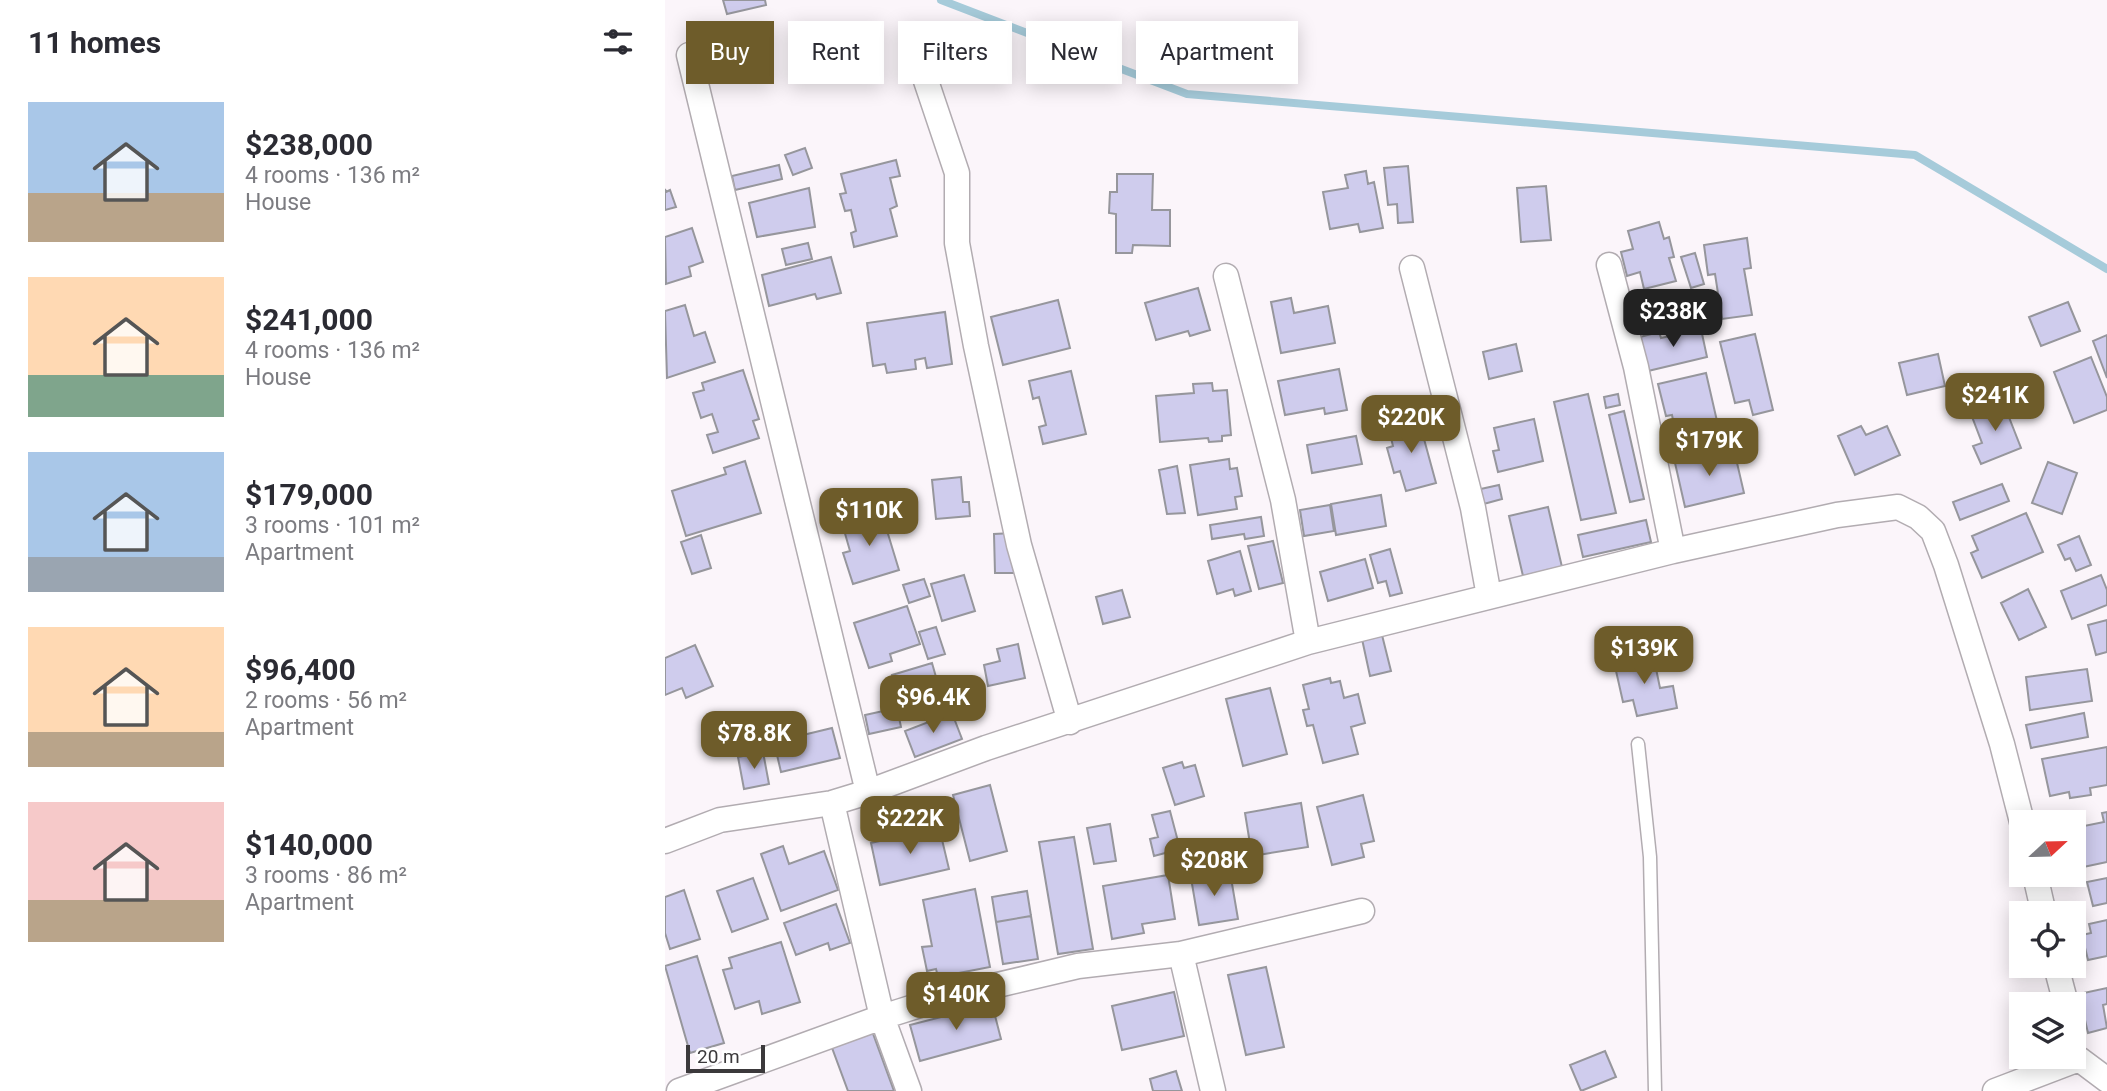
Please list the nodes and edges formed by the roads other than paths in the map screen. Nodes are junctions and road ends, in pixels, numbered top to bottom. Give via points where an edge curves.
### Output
1 (696, 84) edge
2 (927, 84) edge
3 (1609, 265) dead end
4 (1412, 268) dead end
5 (1226, 276) dead end
6 (1673, 551) junction
7 (1489, 596) junction
8 (1308, 642) junction
9 (1070, 722) junction
10 (1638, 744) dead end
11 (869, 792) junction
12 (832, 803) junction
13 (2019, 810) edge
14 (665, 841) edge
15 (1361, 911) dead end
16 (1181, 954) junction
17 (882, 1017) junction
18 (2086, 1058) edge
19 (2036, 1069) edge
20 (2107, 1080) edge
21 (679, 1091) edge
22 (908, 1091) edge
23 (1213, 1091) edge
24 (1655, 1091) edge
25 (1995, 1091) edge

1 - 11 street
2 - 9 street via 957,173 957,243 1019,545
3 - 6 street via 1636,368
4 - 7 street via 1473,508
5 - 8 street via 1283,500
6 - 7 street
6 - 13 street via 1837,515 1898,507 1918,517 1933,531 1947,565
7 - 8 street
8 - 9 street
9 - 11 street
10 - 24 lane via 1650,857
11 - 12 street
12 - 14 street via 720,820
12 - 17 street
15 - 16 street
16 - 17 street via 1078,966
16 - 23 street
17 - 21 street
17 - 22 street
18 - 20 street
19 - 25 street

